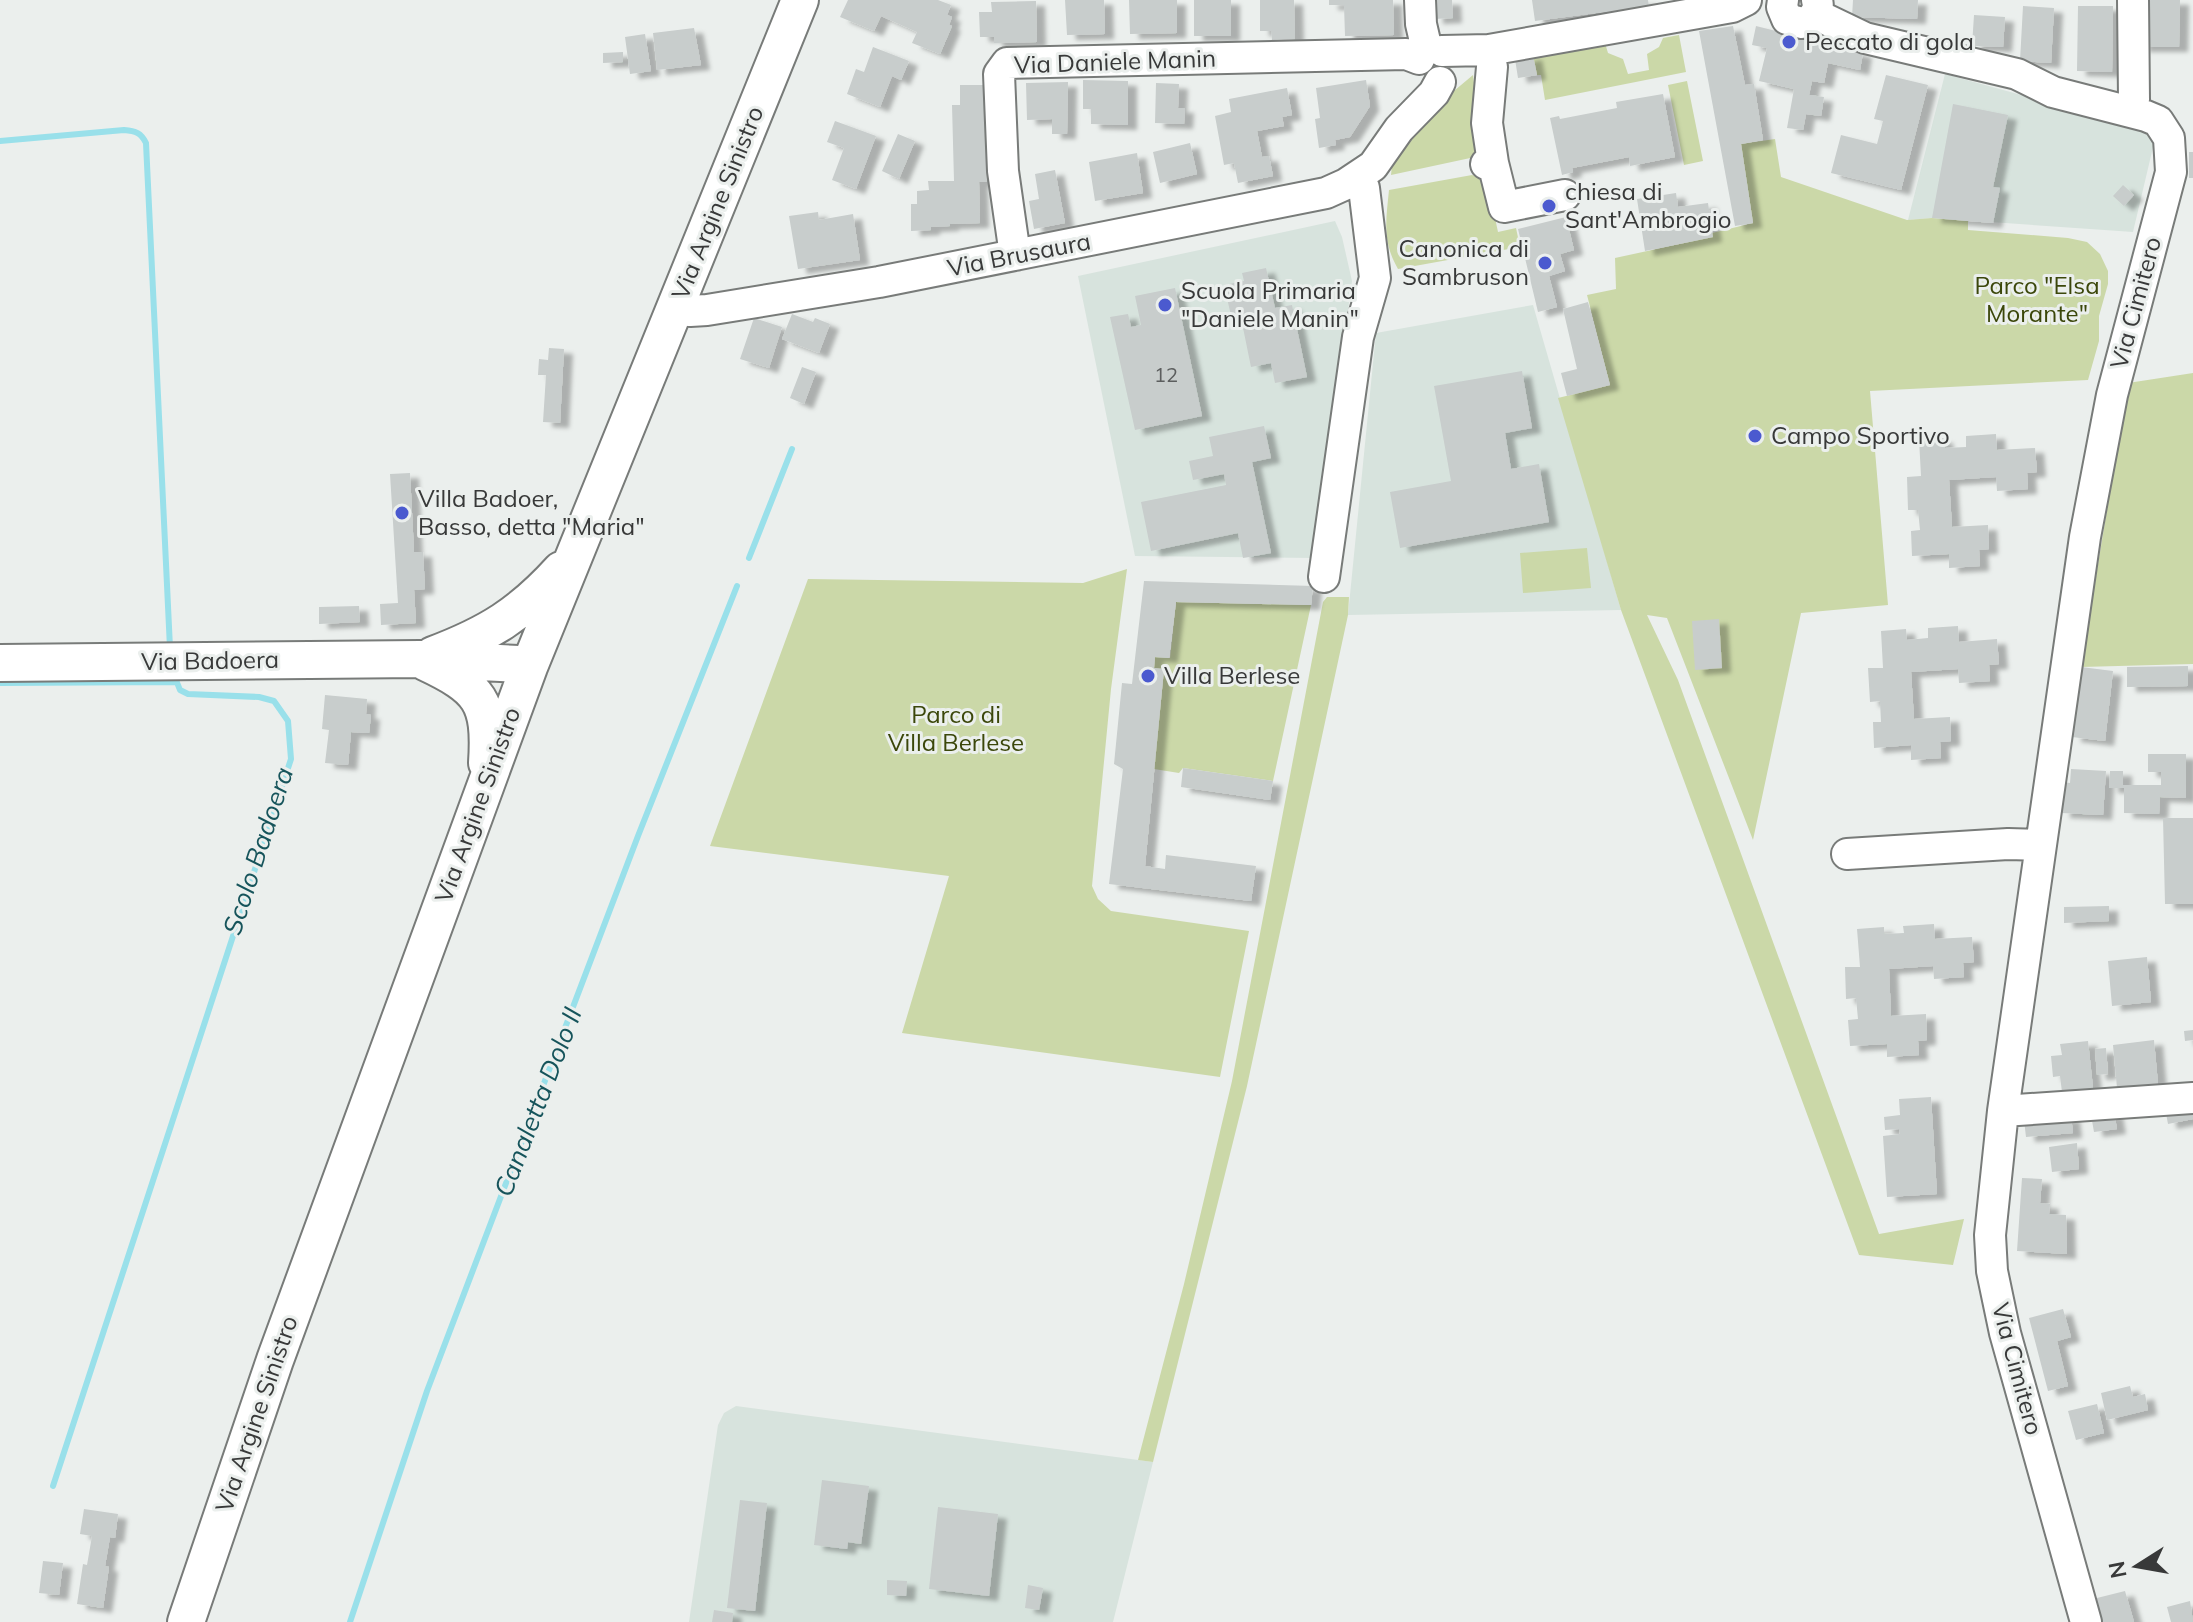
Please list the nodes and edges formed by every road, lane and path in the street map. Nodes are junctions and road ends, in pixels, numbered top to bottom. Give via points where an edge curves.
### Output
1 (800, 0) edge
2 (1420, 0) edge
3 (2133, 0) edge
4 (1739, 4) edge
5 (1802, 9) edge
6 (1490, 59) junction
7 (1432, 64) junction
8 (2132, 111) junction
9 (1358, 177) junction
10 (1565, 195) dead end
11 (1015, 255) junction
12 (676, 307) junction
13 (576, 553) junction
14 (1324, 577) dead end
15 (420, 659) junction
16 (0, 663) edge
17 (529, 667) junction
18 (486, 784) junction
19 (2041, 845) junction
20 (1847, 854) dead end
21 (2193, 1098) edge
22 (2003, 1111) junction
23 (186, 1622) edge
24 (2086, 1622) edge

1 - 12 main road, Via Argine Sinistro
2 - 7 street
3 - 8 street
4 - 5 street via 1746,13
4 - 6 street
5 - 8 street, Via Cimitero via 1865,38 2017,74 2053,92
6 - 7 street via 1461,70
6 - 10 street via 1490,164 1504,207
7 - 9 street, Via Brusaura via 1399,129
7 - 11 street, Via Daniele Manin via 1406,54 1007,63 999,74 1003,171
8 - 19 street, Via Cimitero via 2165,129 2171,172 2106,421
9 - 11 street, Via Brusaura via 1336,190 1299,200
9 - 14 street via 1364,188 1375,278 1358,337
11 - 12 street, Via Brusaura via 707,310
12 - 13 main road, Via Argine Sinistro
13 - 15 main road, Via Badoera via 515,615
13 - 17 main road, Via Argine Sinistro
15 - 16 main road, Via Badoera
15 - 17 main road, Via Badoera
15 - 18 main road, Via Badoera via 452,675 482,704 489,732
17 - 18 main road, Via Argine Sinistro
18 - 23 main road, Via Argine Sinistro via 275,1360
19 - 20 street
19 - 22 street, Via Cimitero
21 - 22 street
22 - 24 street, Via Cimitero via 1990,1235 1992,1271

